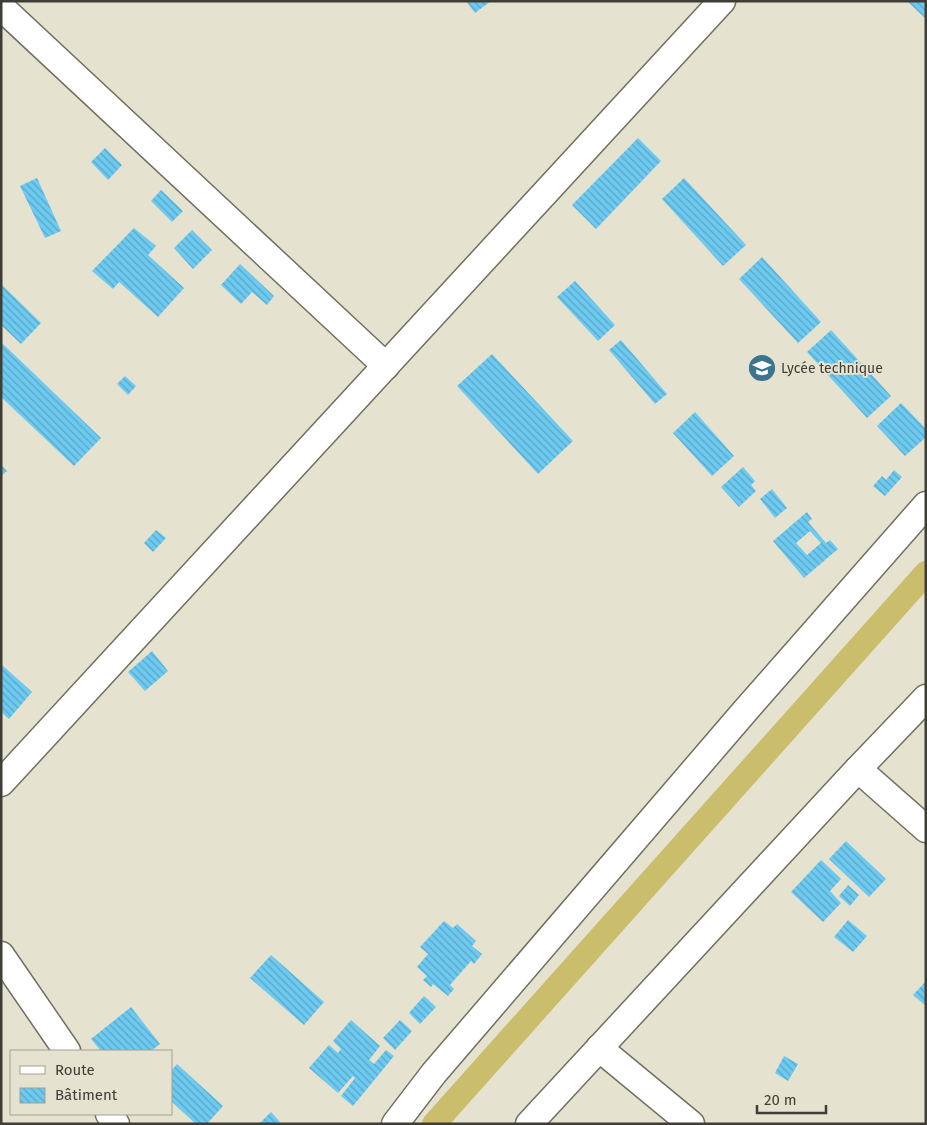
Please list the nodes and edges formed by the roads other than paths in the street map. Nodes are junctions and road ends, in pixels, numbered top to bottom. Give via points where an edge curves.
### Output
1 (722, 1) edge
2 (1, 6) edge
3 (386, 366) junction
4 (926, 505) edge
5 (926, 698) edge
6 (858, 769) junction
7 (1, 784) edge
8 (926, 829) edge
9 (1, 955) edge
10 (599, 1048) junction
11 (66, 1050) edge
12 (394, 1124) edge
13 (530, 1124) edge
14 (691, 1124) edge

1 - 3 street
2 - 3 street
3 - 7 street
4 - 12 street via 446,1058
5 - 6 street
6 - 8 street
6 - 10 street
9 - 11 street
10 - 13 street
10 - 14 street

